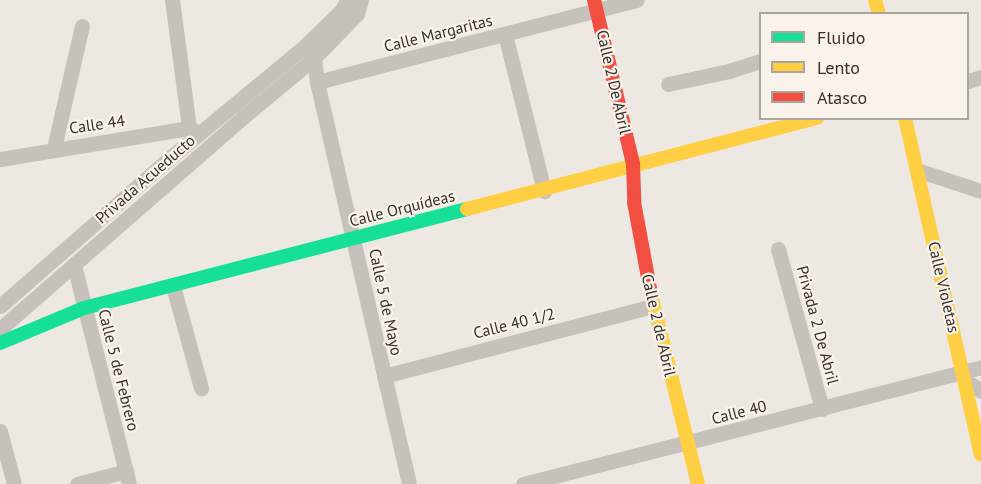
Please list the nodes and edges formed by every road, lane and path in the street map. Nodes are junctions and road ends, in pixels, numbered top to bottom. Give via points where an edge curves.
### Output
1 (172, 0) edge
2 (347, 0) edge
3 (361, 0) edge
4 (637, 0) edge
5 (596, 5) edge
6 (82, 26) dead end
7 (505, 34) junction
8 (310, 52) junction
9 (759, 61) edge
10 (317, 82) junction
11 (668, 84) dead end
12 (809, 120) edge
13 (905, 120) edge
14 (194, 131) junction
15 (54, 148) junction
16 (0, 159) edge
17 (633, 164) junction
18 (917, 170) junction
19 (544, 191) junction
20 (981, 191) edge
21 (354, 239) junction
22 (778, 249) dead end
23 (74, 265) junction
24 (173, 286) junction
25 (18, 292) junction
26 (29, 304) junction
27 (0, 306) edge
28 (653, 306) junction
29 (84, 308) junction
30 (0, 329) edge
31 (0, 343) edge
32 (981, 367) edge
33 (384, 376) junction
34 (964, 376) junction
35 (201, 388) dead end
36 (981, 391) edge
37 (822, 409) junction
38 (0, 431) edge
39 (688, 443) junction
40 (981, 455) edge
41 (127, 478) edge
42 (14, 484) edge
43 (77, 484) edge
44 (409, 484) edge
45 (523, 484) edge
46 (698, 484) edge

1 - 14 street
2 - 8 street
3 - 8 street via 357,14
4 - 5 street, Calle Margaritas
5 - 7 street, Calle Margaritas
5 - 17 street, Calle 2 De Abril
6 - 15 street
7 - 10 street, Calle Margaritas
7 - 19 street
8 - 10 street, Calle 5 de Mayo
8 - 14 street, Privada Acueducto
8 - 23 street, Privada Acueducto via 243,117
9 - 11 street
10 - 21 street, Calle 5 de Mayo
12 - 17 street, Calle Orquídeas
13 - 18 street, Calle Violetas
14 - 15 street, Calle 44
14 - 25 street, Privada Acueducto
15 - 16 street, Calle 44
17 - 19 street, Calle Orquídeas
17 - 28 street, Calle 2 de Abril via 634,202
18 - 20 street
18 - 34 street, Calle Violetas
19 - 21 street, Calle Orquídeas
21 - 24 street, Calle Orquídeas
21 - 33 street, Calle 5 de Mayo
22 - 37 street, Privada 2 De Abril
23 - 26 street, Privada Acueducto
23 - 29 street, Calle 5 de Febrero
24 - 29 street, Calle Orquídeas
24 - 35 street
25 - 26 street
25 - 27 street, Privada Acueducto
26 - 30 street, Privada Acueducto
28 - 33 street, Calle 40 1/2
28 - 39 street, Calle 2 de Abril
29 - 31 street, Calle Orquídeas
29 - 41 street, Calle 5 de Febrero
32 - 34 street, Calle 40
33 - 44 street, Calle 5 de Mayo
34 - 36 street
34 - 37 street, Calle 40
34 - 40 street, Calle Violetas
37 - 39 street, Calle 40
38 - 42 street
39 - 45 street, Calle 40
39 - 46 street, Calle 2 de Abril
41 - 43 street

